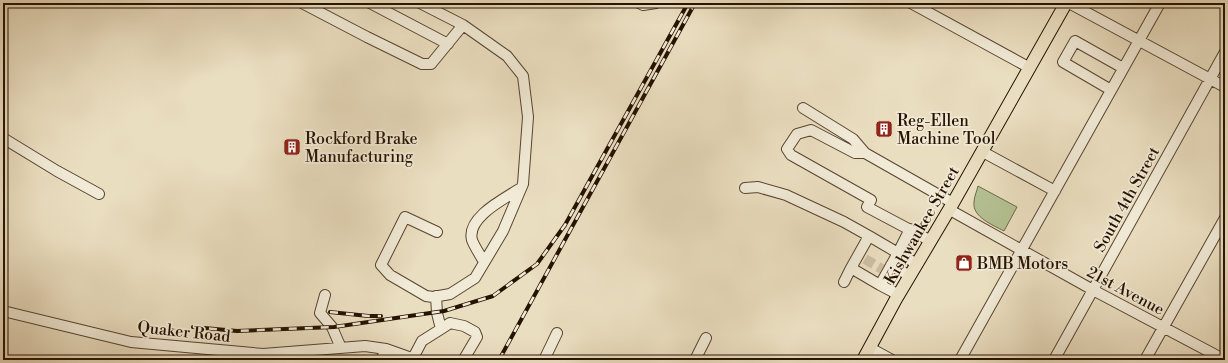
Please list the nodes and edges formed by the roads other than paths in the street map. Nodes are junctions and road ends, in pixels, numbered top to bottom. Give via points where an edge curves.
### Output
1 (302, 3) edge
2 (370, 3) edge
3 (420, 3) edge
4 (639, 3) edge
5 (656, 3) edge
6 (911, 3) edge
7 (1066, 3) edge
8 (1069, 3) edge
9 (1160, 3) edge
10 (463, 25) junction
11 (1139, 40) junction
12 (448, 44) junction
13 (1225, 52) edge
14 (1030, 68) junction
15 (1123, 68) junction
16 (1210, 79) junction
17 (1225, 87) edge
18 (1111, 90) junction
19 (803, 108) dead end
20 (3, 138) edge
21 (983, 152) junction
22 (866, 153) junction
23 (521, 188) junction
24 (745, 188) dead end
25 (1054, 191) junction
26 (99, 194) dead end
27 (952, 206) junction
28 (1225, 218) edge
29 (910, 229) junction
30 (437, 232) dead end
31 (869, 236) junction
32 (931, 241) junction
33 (1021, 250) junction
34 (898, 253) junction
35 (484, 262) junction
36 (918, 264) junction
37 (851, 268) junction
38 (887, 269) junction
39 (910, 276) junction
40 (844, 282) dead end
41 (880, 285) junction
42 (1093, 290) junction
43 (325, 295) dead end
44 (899, 295) junction
45 (436, 296) junction
46 (3, 311) edge
47 (1164, 327) junction
48 (441, 329) junction
49 (557, 333) dead end
50 (706, 338) dead end
51 (341, 348) junction
52 (870, 348) junction
53 (386, 349) junction
54 (294, 356) edge
55 (415, 359) edge
56 (382, 360) edge
57 (464, 360) edge
58 (544, 360) edge
59 (695, 360) edge
60 (863, 360) edge
61 (892, 360) edge
62 (960, 360) edge
63 (1054, 360) edge
64 (1145, 360) edge
65 (1225, 360) edge

1 - 12 street via 422,64 431,64
2 - 12 street
3 - 10 street
4 - 5 street
6 - 14 street
7 - 14 main road, Kishwaukee Street
8 - 11 street
9 - 11 street
10 - 12 street
10 - 23 street via 507,56 523,76 528,117
11 - 15 street
11 - 16 street
13 - 16 street, South 4th Street
14 - 21 main road, Kishwaukee Street
15 - 18 street
15 - 18 street via 1075,41 1063,62
16 - 17 street
16 - 42 street, South 4th Street
18 - 25 street
19 - 22 street via 853,139
20 - 26 street
21 - 25 street
21 - 27 main road, Kishwaukee Street
22 - 27 street, 21st Avenue
22 - 29 street via 856,153 811,130 797,134 787,149 791,155 871,200 867,207
23 - 35 street via 503,231
23 - 35 street via 483,214 475,224 472,240
24 - 31 street via 758,188 786,195
25 - 33 street
27 - 32 main road, Kishwaukee Street
27 - 33 street, 21st Avenue
28 - 47 street
29 - 32 street
29 - 34 street
30 - 45 street via 405,217 381,265 390,275 426,296
31 - 34 street
31 - 37 street via 862,258
32 - 36 main road, Kishwaukee Street
33 - 42 street, 21st Avenue
33 - 62 street
34 - 36 street
34 - 38 street
35 - 45 street via 475,278 450,294
36 - 39 main road, Kishwaukee Street
37 - 40 street
37 - 41 street
38 - 39 street
38 - 41 street
39 - 44 main road, Kishwaukee Street
41 - 44 street
42 - 47 street, 21st Avenue
42 - 63 street, South 4th Street
43 - 51 street via 320,313 329,322
44 - 52 main road, Kishwaukee Street
45 - 48 street
46 - 54 street, Quaker Road via 131,342
47 - 64 street
47 - 65 street, 21st Avenue
48 - 55 street via 422,341
48 - 57 street via 450,323 475,332 477,337
49 - 58 street
50 - 59 street
51 - 53 street, Quaker Road via 365,346
51 - 54 street, Quaker Road
52 - 60 main road, Kishwaukee Street
52 - 61 street
53 - 55 street, Quaker Road
53 - 56 street

